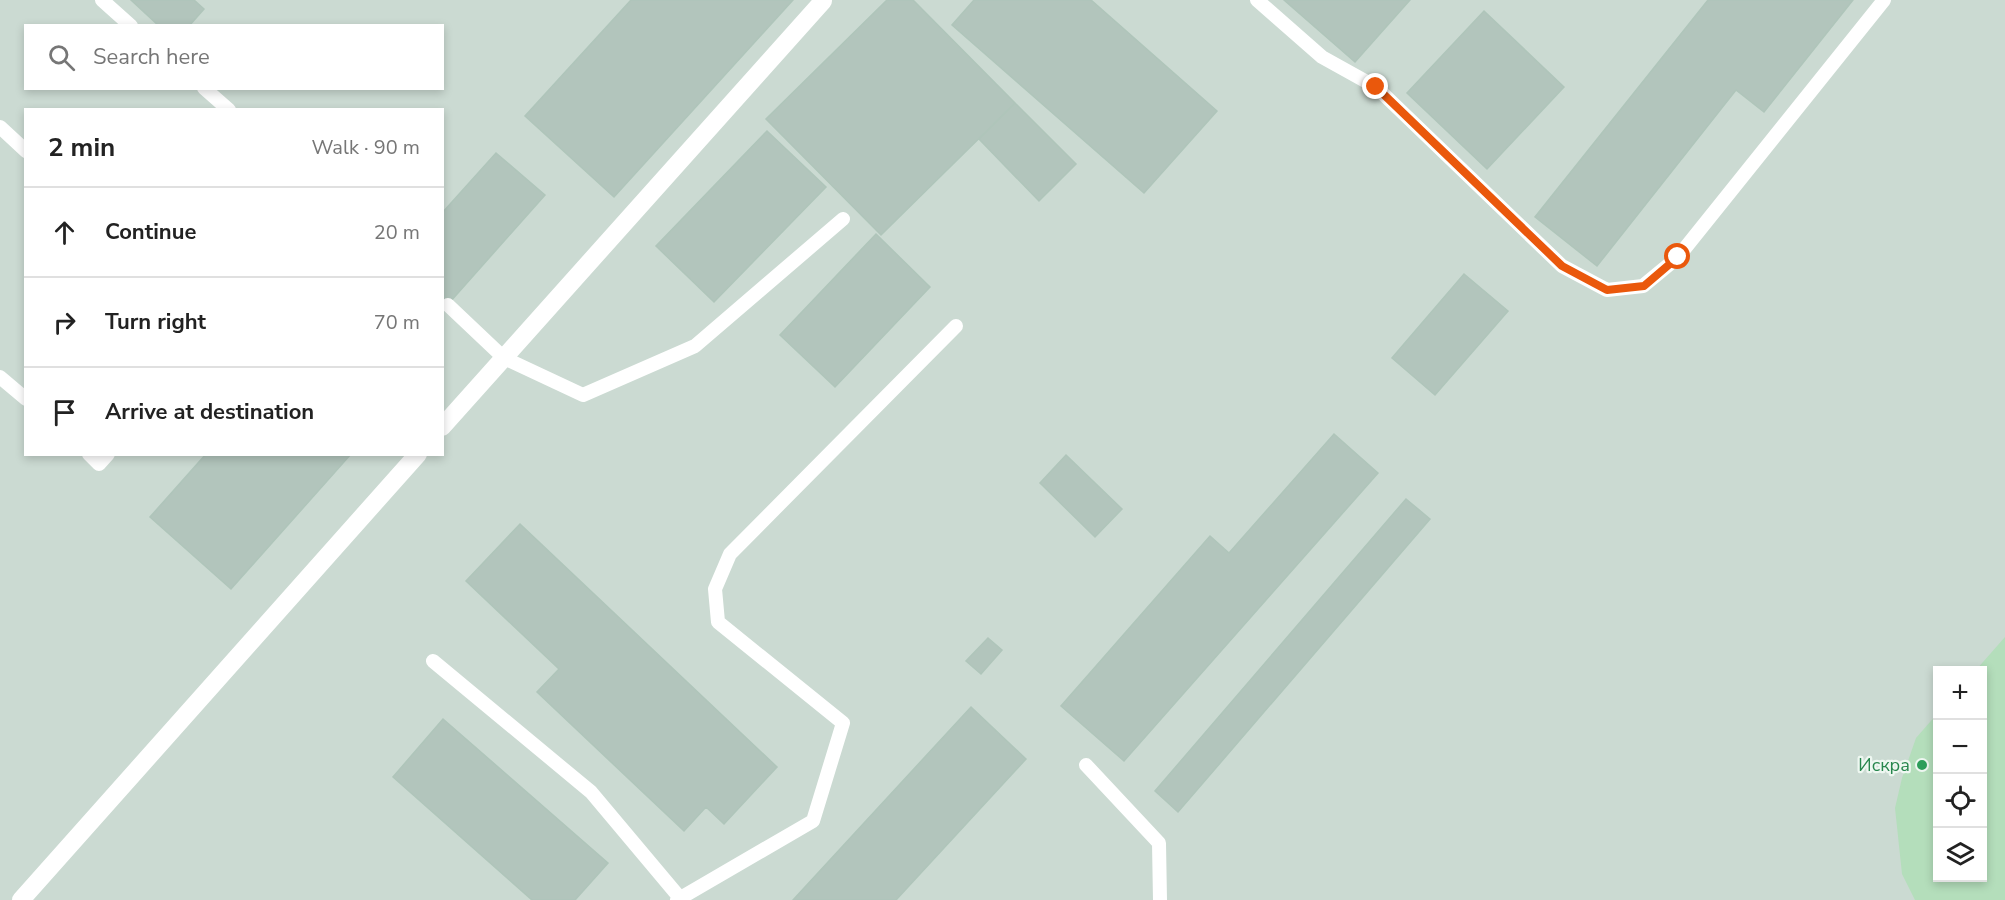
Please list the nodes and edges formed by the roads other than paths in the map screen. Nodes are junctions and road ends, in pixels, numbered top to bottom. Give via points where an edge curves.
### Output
1 (102, 0) edge
2 (1257, 0) edge
3 (1884, 0) edge
4 (824, 1) edge
5 (129, 24) edge
6 (206, 90) edge
7 (227, 108) edge
8 (0, 127) edge
9 (24, 149) edge
10 (843, 219) dead end
11 (448, 305) dead end
12 (956, 326) dead end
13 (504, 358) junction
14 (0, 376) edge
15 (24, 397) edge
16 (444, 425) edge
17 (91, 456) edge
18 (106, 456) edge
19 (416, 456) edge
20 (433, 661) dead end
21 (1086, 765) dead end
22 (678, 899) edge
23 (21, 900) edge
24 (1160, 900) edge

1 - 5 lane
2 - 3 lane via 1322,57 1376,87 1562,266 1607,290 1644,286 1678,257
4 - 13 street
6 - 7 lane
8 - 9 lane
10 - 13 lane via 695,346 583,395
11 - 13 lane
12 - 22 lane via 730,554 715,589 718,622 843,723 813,821
13 - 16 street
14 - 15 lane
17 - 18 lane via 99,464
19 - 23 street
20 - 22 lane via 591,792
21 - 24 lane via 1159,843

